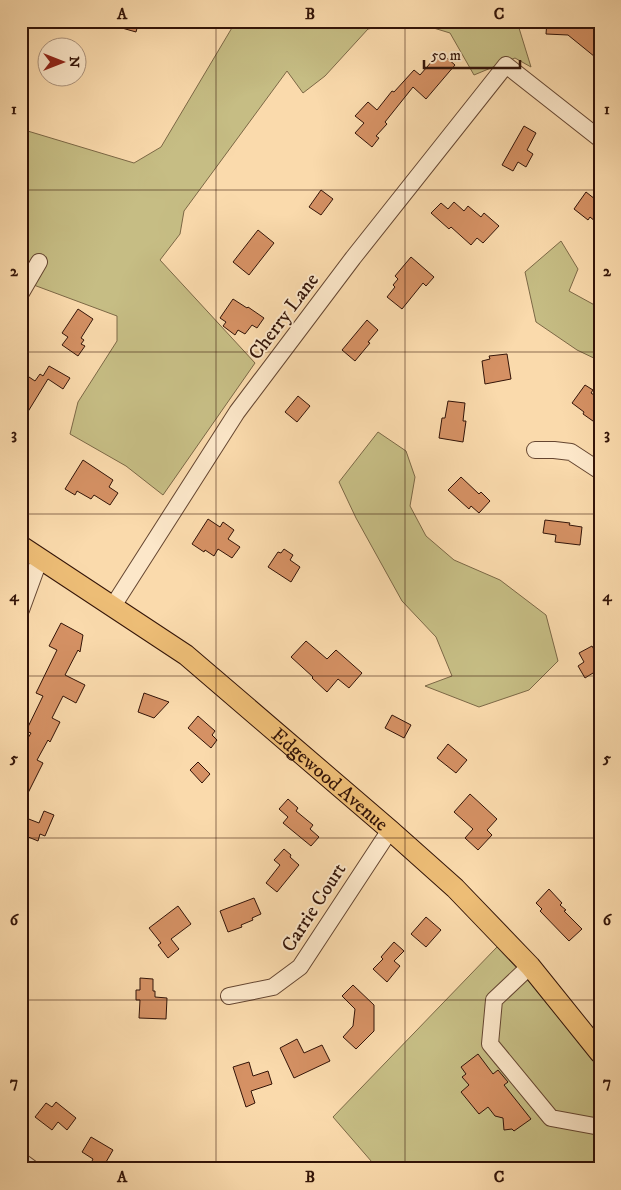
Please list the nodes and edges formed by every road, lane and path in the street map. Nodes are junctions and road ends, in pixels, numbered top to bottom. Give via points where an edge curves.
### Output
1 (600, 139) edge
2 (40, 262) dead end
3 (21, 293) edge
4 (535, 450) dead end
5 (600, 471) edge
6 (21, 546) edge
7 (40, 558) junction
8 (113, 606) junction
9 (21, 610) edge
10 (390, 830) junction
11 (530, 966) junction
12 (229, 996) dead end
13 (597, 1043) edge
14 (600, 1128) edge
15 (21, 1162) edge
16 (32, 1169) edge

1 - 8 street, Cherry Lane via 506,65 353,258 237,412
2 - 3 street
4 - 5 street via 571,452
6 - 7 main road, Edgewood Avenue
7 - 8 main road, Edgewood Avenue
7 - 9 street
8 - 10 main road, Edgewood Avenue via 186,655
10 - 11 main road, Edgewood Avenue via 455,888
10 - 12 street, Carrie Court via 300,967 273,987
11 - 13 main road, Edgewood Avenue
11 - 14 street via 494,1000 490,1044 551,1118
15 - 16 street

